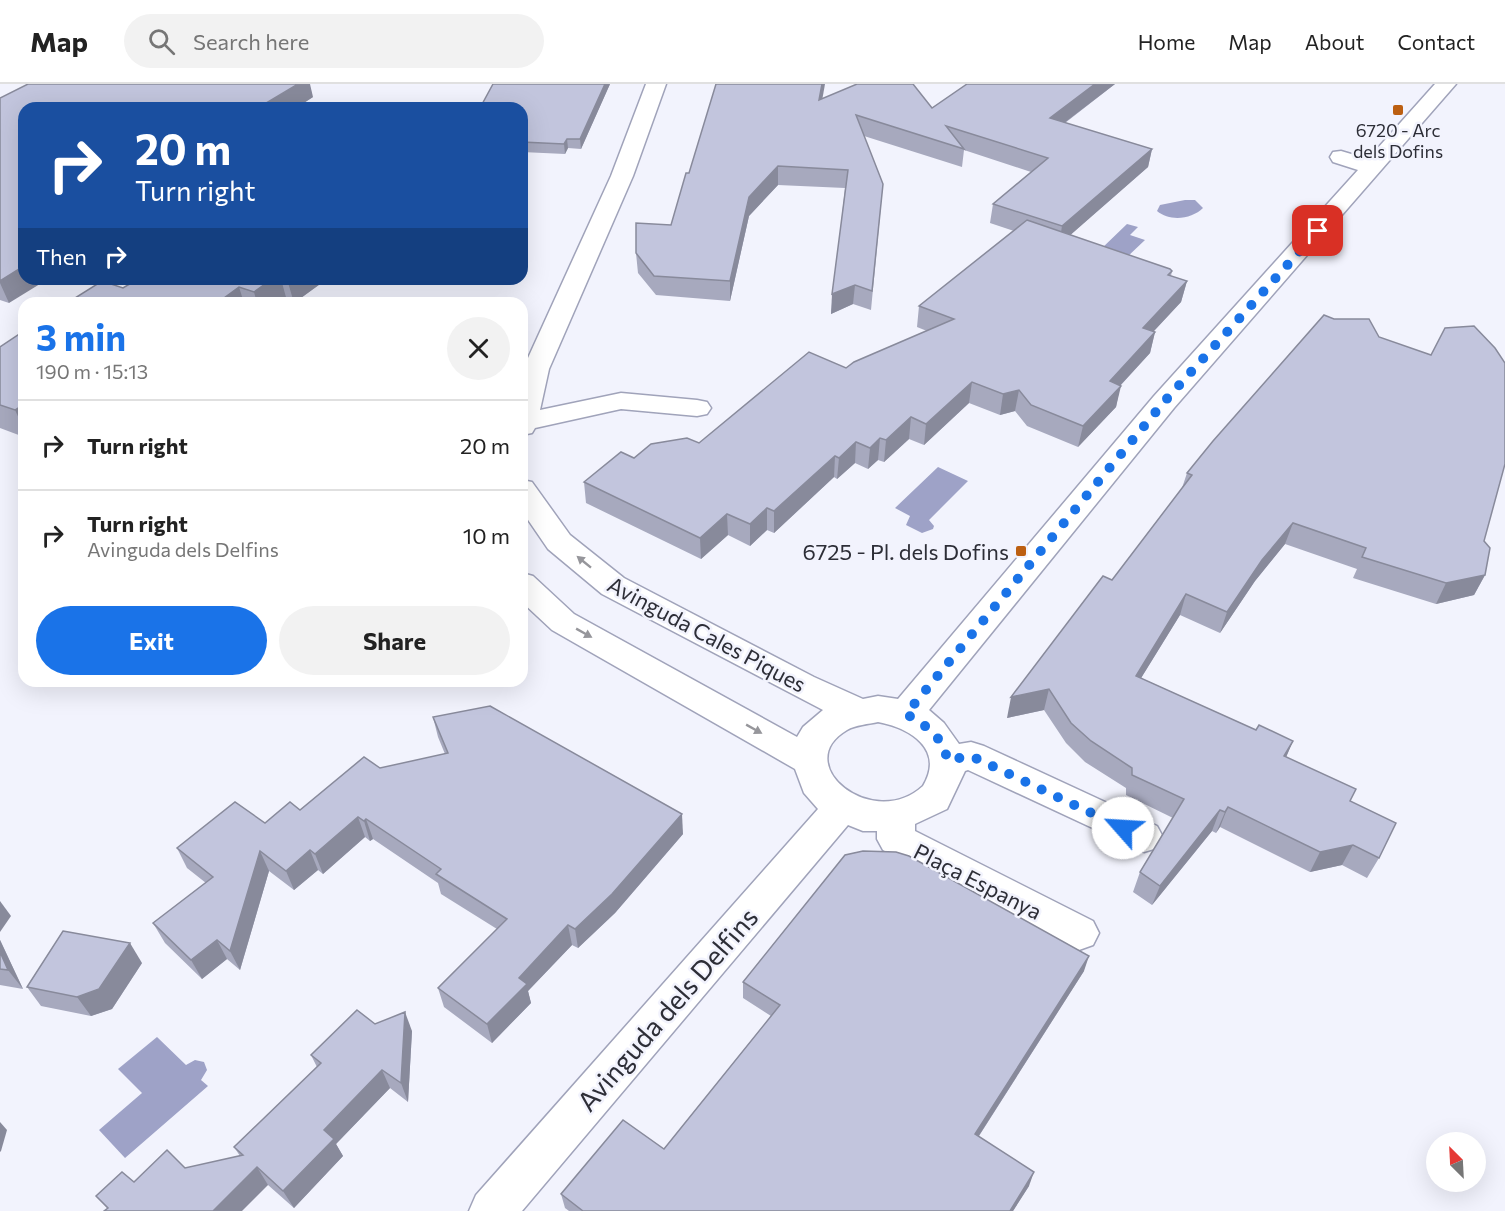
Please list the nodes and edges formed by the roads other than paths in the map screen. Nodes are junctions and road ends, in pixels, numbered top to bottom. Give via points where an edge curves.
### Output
1 (656, 84) edge
2 (1446, 84) edge
3 (1341, 157) dead end
4 (1372, 168) junction
5 (528, 402) edge
6 (697, 408) dead end
7 (528, 421) edge
8 (528, 498) edge
9 (528, 589) edge
10 (856, 711) junction
11 (906, 714) junction
12 (808, 760) junction
13 (947, 760) junction
14 (841, 808) junction
15 (896, 817) junction
16 (1144, 837) dead end
17 (1079, 933) dead end
18 (492, 1211) edge

1 - 5 street via 622,176 536,369
2 - 4 street
3 - 4 street
4 - 11 street via 1164,402
6 - 7 street via 621,401
10 -> 8 street, Avinguda Cales Piques via 613,586 559,542
9 -> 12 street via 563,621
10 - 11 street via 878,709
10 - 12 street via 836,718 820,731 811,744
11 - 13 street via 935,734
12 - 14 street via 820,792
13 - 15 street via 948,774 936,797 917,810
13 - 16 street via 971,756
14 - 15 street via 868,817
14 - 18 street, Avinguda dels Delfins
15 - 17 street, Plaça Espanya via 896,838

